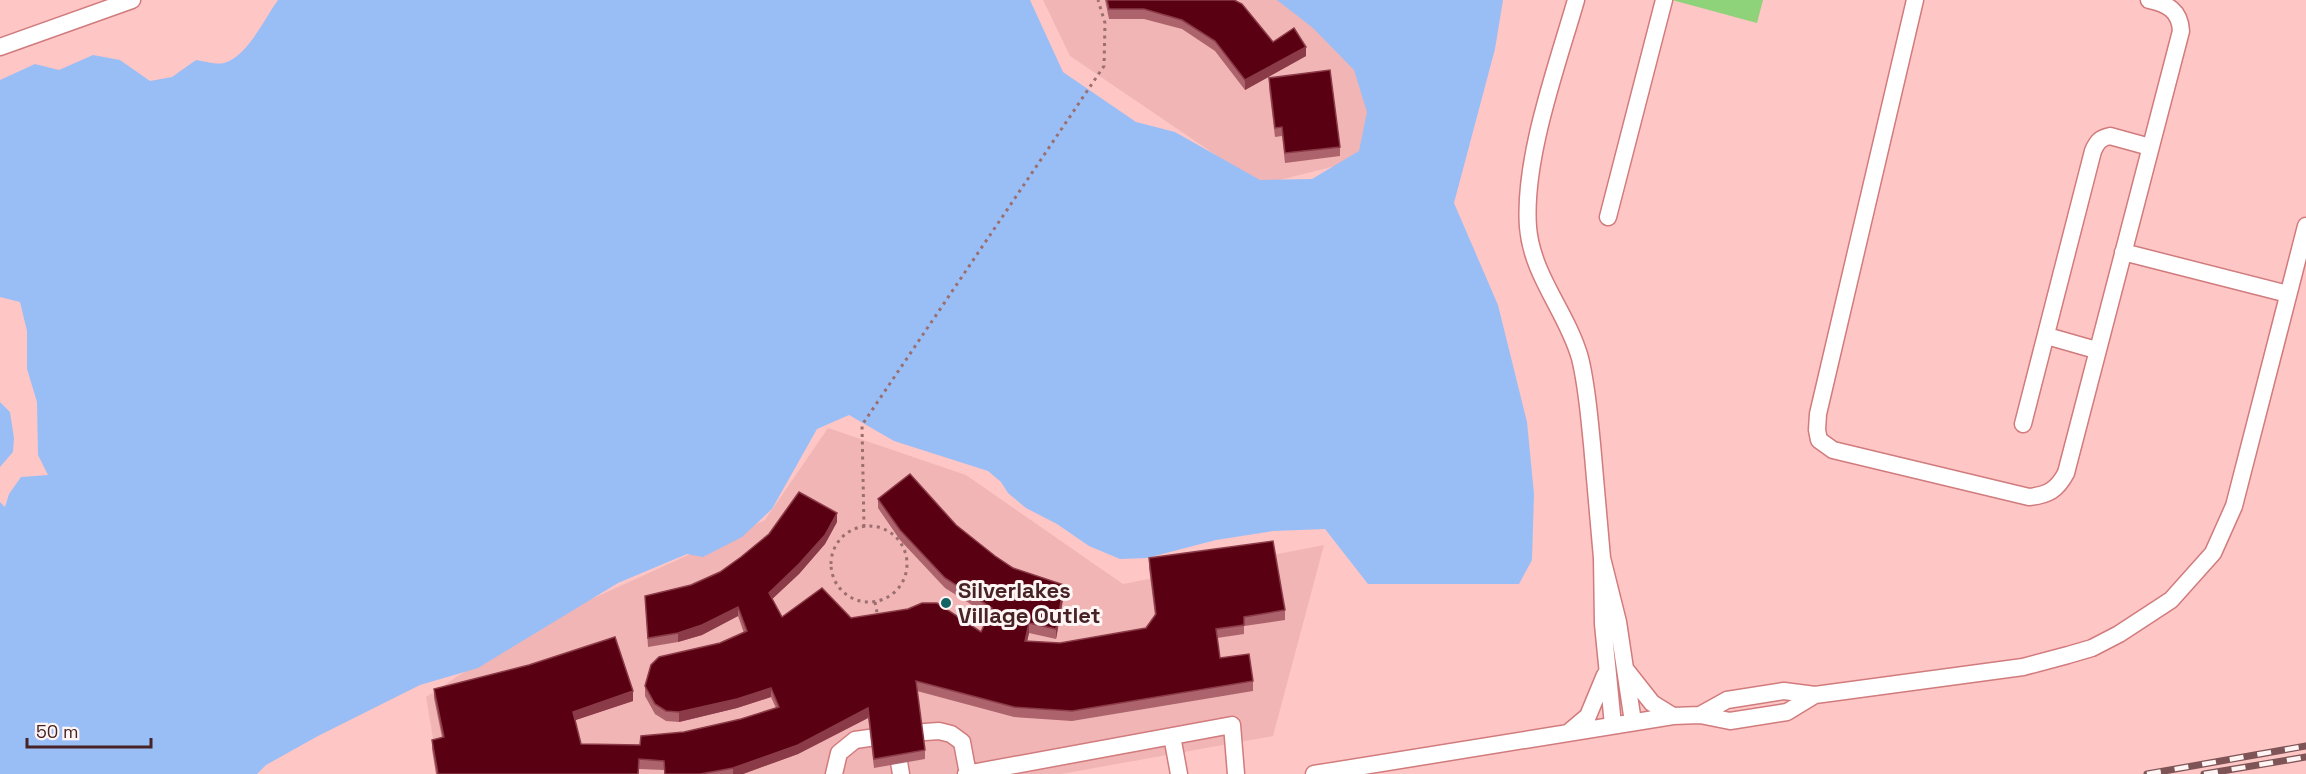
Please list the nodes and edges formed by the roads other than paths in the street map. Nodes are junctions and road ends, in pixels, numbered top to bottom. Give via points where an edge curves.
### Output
1 (132, 0) edge
2 (1576, 0) edge
3 (1664, 0) edge
4 (1915, 0) edge
5 (2149, 0) edge
6 (0, 47) edge
7 (2150, 147) junction
8 (1608, 217) dead end
9 (2306, 226) edge
10 (2122, 252) junction
11 (2288, 294) junction
12 (2047, 336) junction
13 (2096, 350) junction
14 (2023, 424) dead end
15 (1602, 558) junction
16 (1623, 650) junction
17 (1606, 662) junction
18 (1625, 669) junction
19 (1784, 691) junction
20 (1815, 695) junction
21 (1727, 700) junction
22 (1787, 711) junction
23 (1700, 715) junction
24 (1673, 716) junction
25 (1730, 721) junction
26 (1633, 722) junction
27 (1613, 725) junction
28 (1569, 733) junction
29 (1172, 736) junction
30 (834, 774) edge
31 (967, 774) edge
32 (1179, 774) edge
33 (1236, 774) edge
34 (1314, 774) edge

1 - 6 street
2 - 15 street via 1533,160 1528,226 1539,271 1580,359 1588,404
3 - 8 street
4 - 13 street via 1818,414 1819,440 1833,450 2016,495 2040,496 2058,486 2066,473
5 - 7 street via 2170,7 2181,21
7 - 10 street
7 - 12 street via 2110,136 2097,142 2092,151
9 - 11 street
10 - 11 street
10 - 13 street
11 - 20 street via 2234,506 2213,554 2171,600 2120,634 2068,656 2023,667
12 - 13 street
12 - 14 street
15 - 16 street
15 - 17 street
16 - 17 street
16 - 18 street
17 - 27 street
17 - 28 street via 1588,716
18 - 24 street via 1652,703
18 - 26 street
19 - 20 street
19 - 21 street
19 - 22 street
20 - 22 street
21 - 23 street
21 - 25 street
22 - 25 street
23 - 24 street
23 - 25 street
24 - 26 street
26 - 27 street
27 - 28 street
28 - 34 street
29 - 31 street
29 - 32 street
29 - 33 street via 1232,725
30 - 31 street via 839,753 855,740 939,731 962,742

